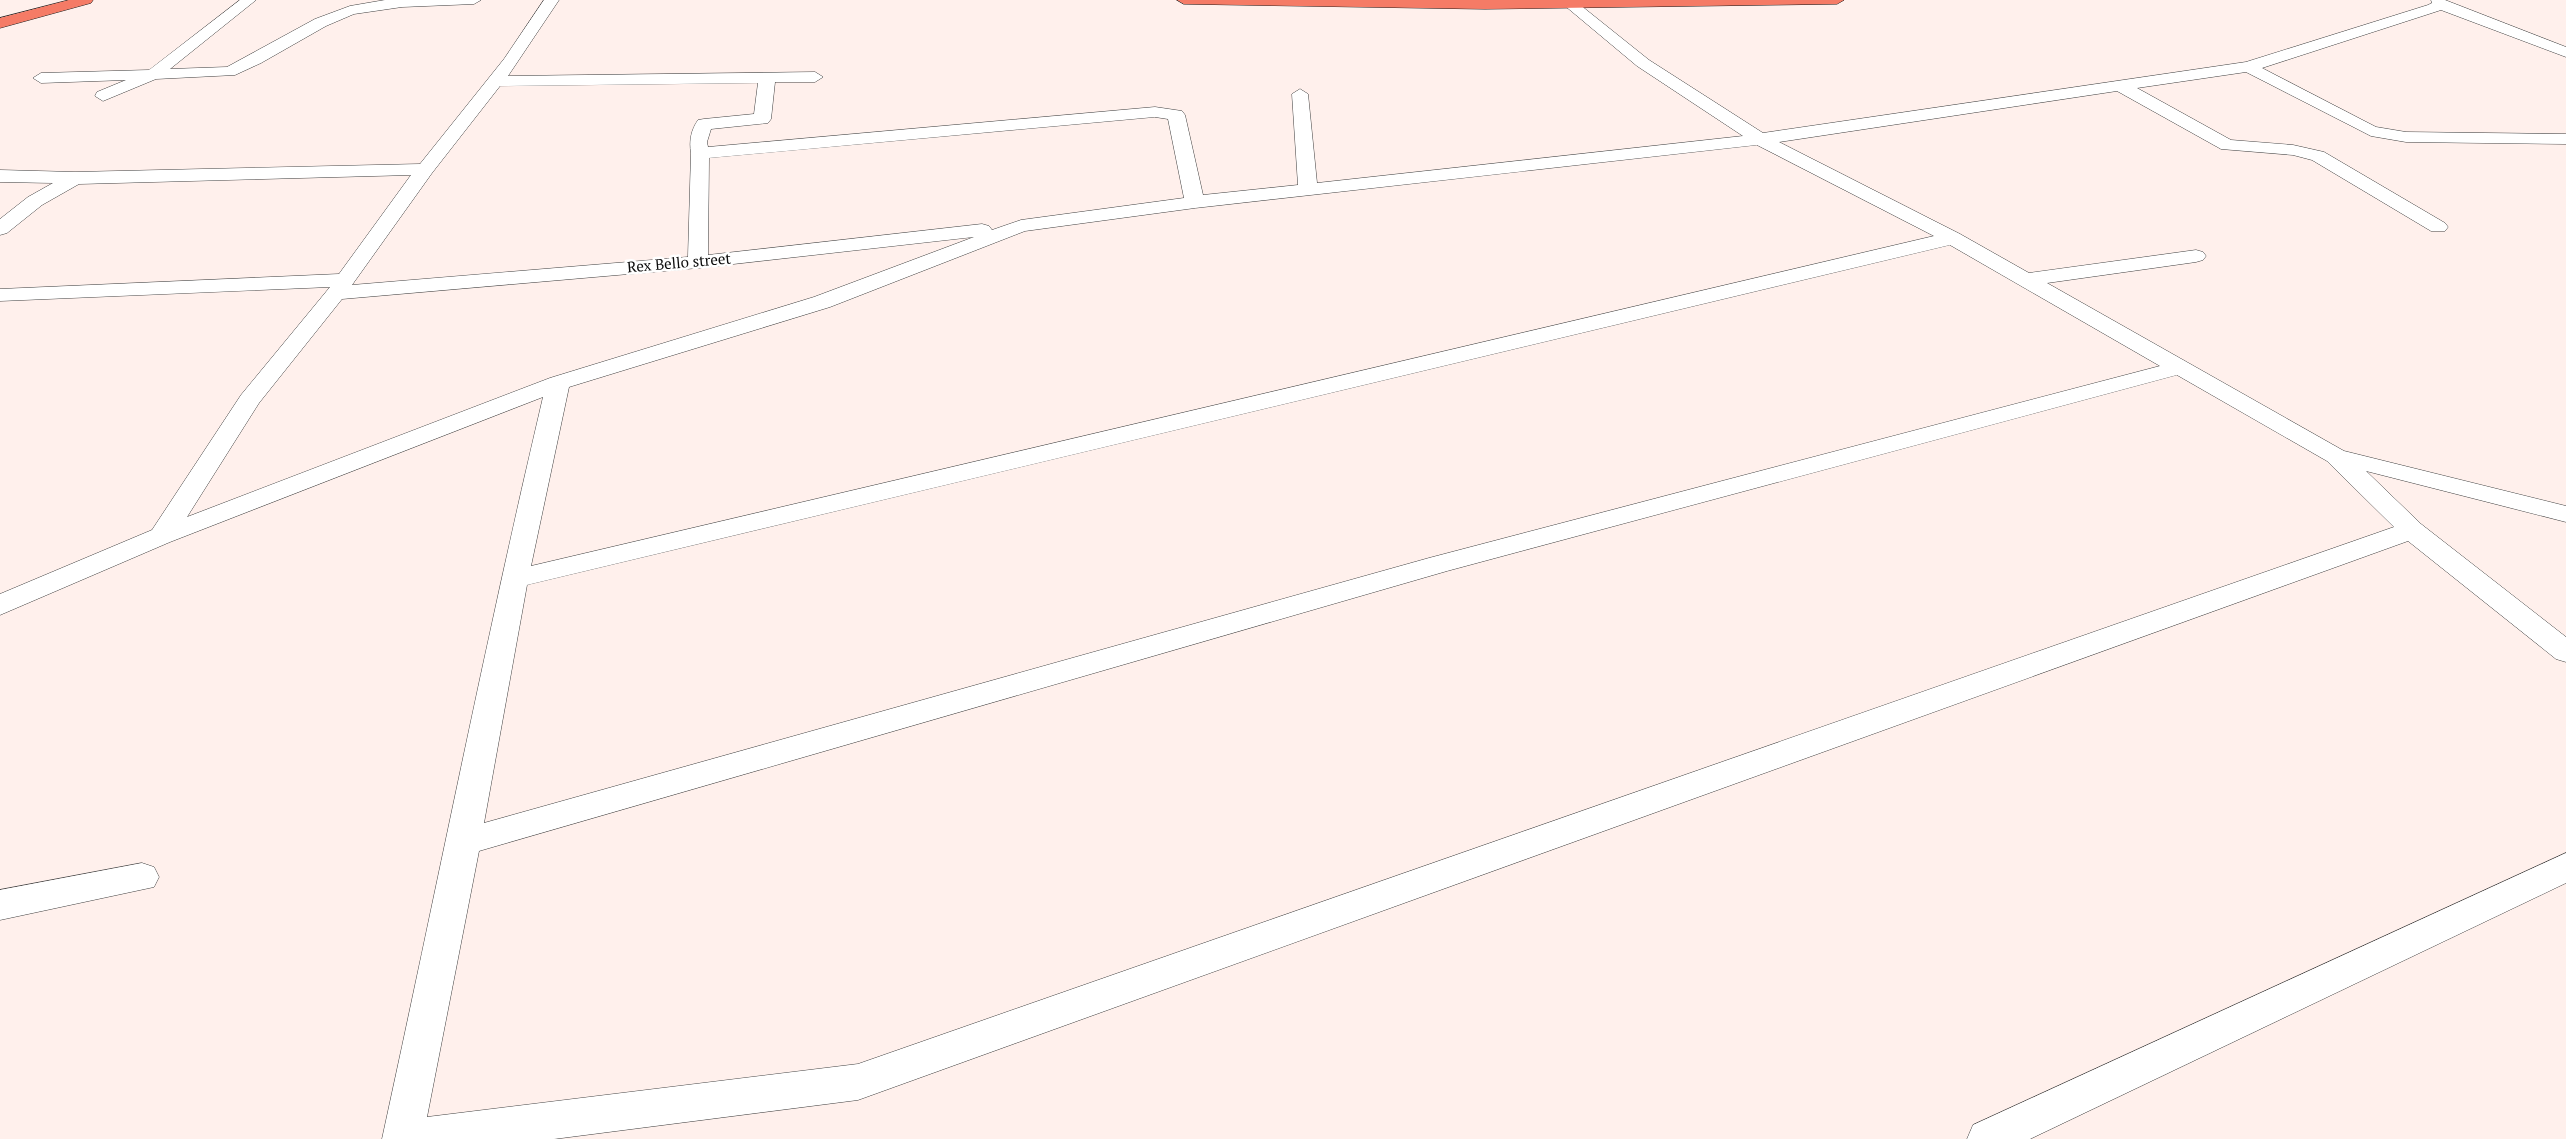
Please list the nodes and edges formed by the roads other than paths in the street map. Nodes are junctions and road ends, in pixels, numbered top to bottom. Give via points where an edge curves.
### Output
1 (66, 0) edge
2 (86, 0) edge
3 (249, 0) edge
4 (474, 0) edge
5 (552, 0) edge
6 (1184, 0) edge
7 (1837, 0) edge
8 (1567, 2) edge
9 (2439, 2) edge
10 (0, 17) edge
11 (0, 23) edge
12 (2566, 52) edge
13 (2248, 67) junction
14 (152, 75) junction
15 (815, 77) dead end
16 (41, 78) dead end
17 (767, 79) junction
18 (495, 81) junction
19 (2120, 86) junction
20 (1300, 94) dead end
21 (102, 96) dead end
22 (1760, 139) junction
23 (2563, 141) edge
24 (700, 154) junction
25 (425, 169) junction
26 (0, 176) edge
27 (76, 178) junction
28 (1308, 190) junction
29 (1195, 202) junction
30 (1021, 226) junction
31 (2438, 227) dead end
32 (0, 229) edge
33 (1952, 238) junction
34 (2196, 256) dead end
35 (698, 262) junction
36 (2028, 279) junction
37 (340, 286) junction
38 (0, 295) edge
39 (2178, 368) junction
40 (558, 383) junction
41 (2335, 456) junction
42 (2566, 514) edge
43 (2412, 530) junction
44 (161, 536) junction
45 (514, 579) junction
46 (0, 605) edge
47 (2566, 652) edge
48 (464, 842) junction
49 (2566, 867) edge
50 (142, 877) dead end
51 (0, 905) edge
52 (402, 1139) edge
53 (1987, 1139) edge

1 - 10 main road
2 - 11 main road
3 - 14 street
4 - 14 street via 372,5 352,9 292,36 246,66 229,72
5 - 18 street
6 - 8 main road via 1387,5
7 - 8 main road
8 - 22 street via 1643,63
9 - 12 street
9 - 13 street via 2433,8
13 - 19 street
13 - 23 street via 2371,131 2385,135
14 - 16 street
14 - 21 street
15 - 17 street
17 - 18 street
17 - 24 street via 762,119 704,124 698,142
18 - 25 street
19 - 22 street
19 - 31 street via 2227,145 2293,150 2318,156
20 - 28 street
22 - 28 street
22 - 33 street
24 - 29 street via 1155,112 1176,115
24 - 35 street
25 - 27 street
25 - 37 street
26 - 27 street
27 - 32 street via 36,201
28 - 29 street
29 - 30 street
30 - 35 street, Rex Bello street
30 - 40 street via 822,302
33 - 36 street
33 - 45 street
34 - 36 street
35 - 37 street, Rex Bello street
36 - 39 street
37 - 38 street, Rex Bello street
37 - 44 street via 249,400
39 - 41 street
39 - 48 street via 1438,564
40 - 44 street
40 - 45 street
41 - 42 street
41 - 43 street
43 - 47 street
43 - 52 street via 858,1082
44 - 46 street
45 - 48 street
48 - 52 street
49 - 53 street
50 - 51 street

